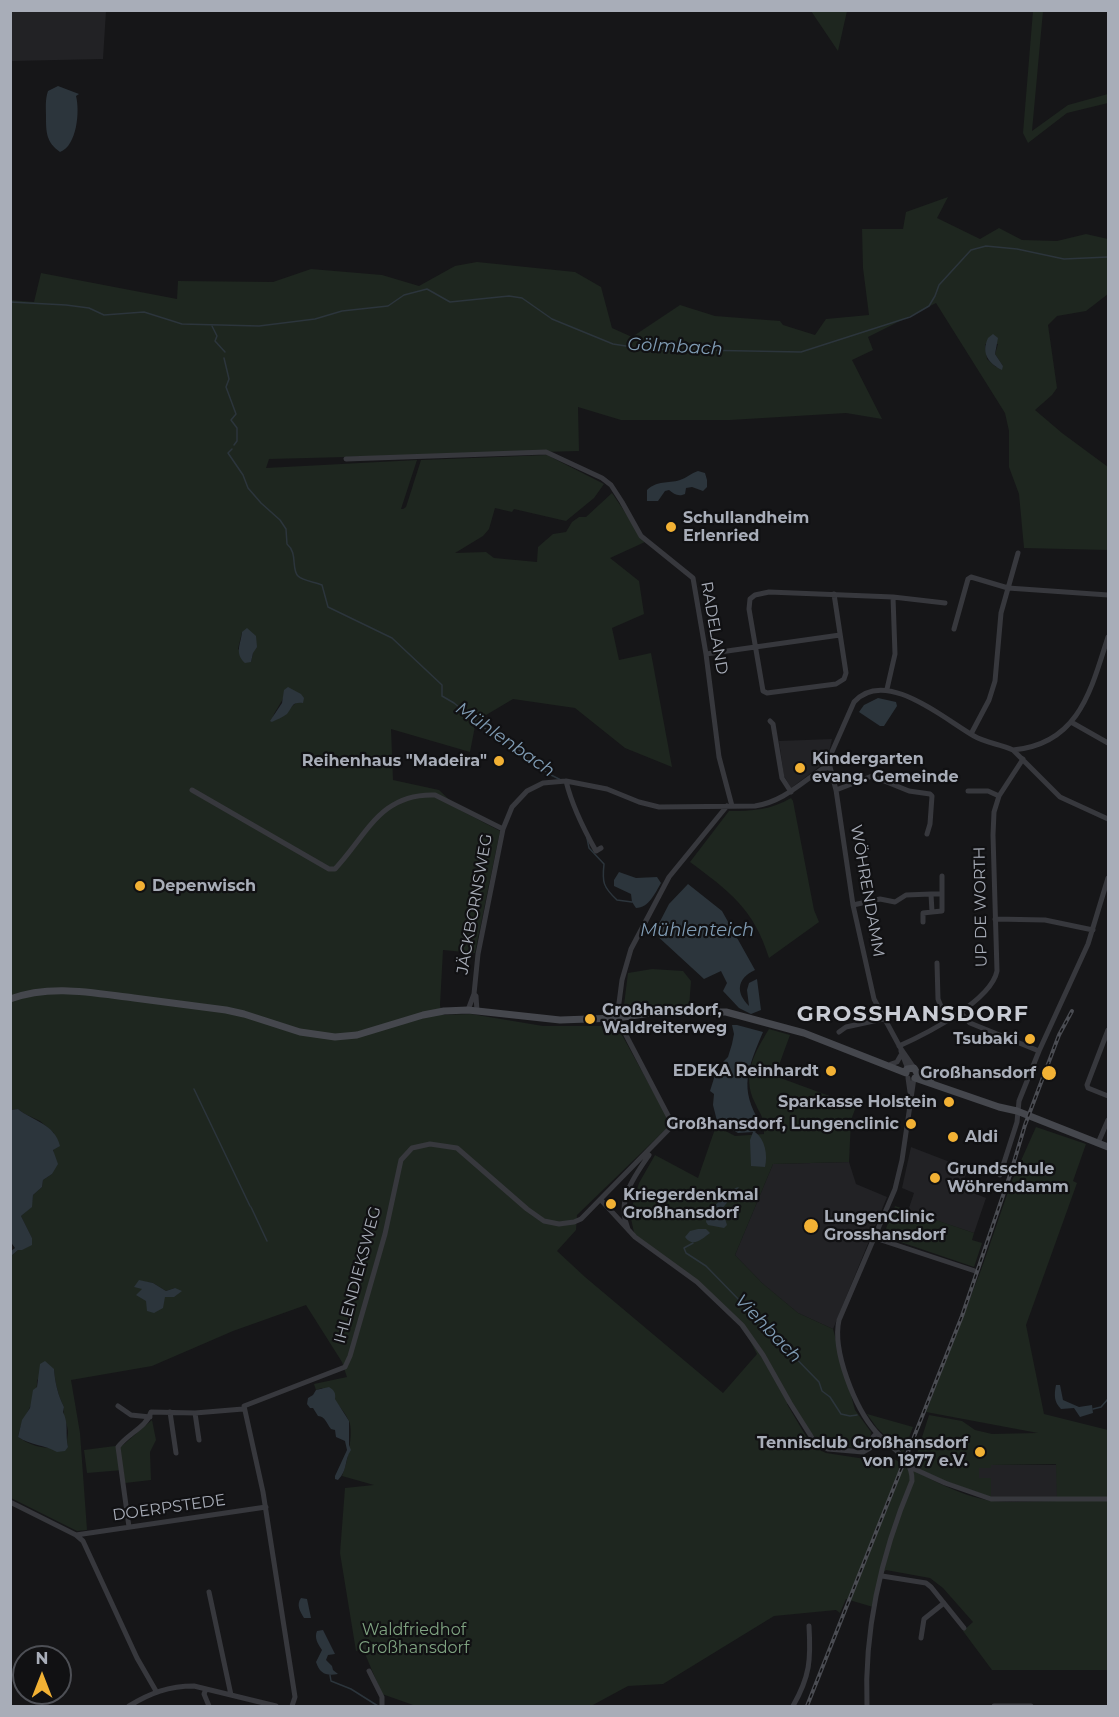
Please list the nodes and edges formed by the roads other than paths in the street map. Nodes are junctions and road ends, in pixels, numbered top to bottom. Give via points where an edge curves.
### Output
1 (346, 459) dead end
2 (1018, 553) dead end
3 (1008, 588) junction
4 (834, 594) junction
5 (1108, 595) edge
6 (893, 597) junction
7 (945, 603) dead end
8 (954, 629) dead end
9 (840, 635) junction
10 (1108, 637) edge
11 (755, 648) junction
12 (706, 654) junction
13 (887, 689) junction
14 (771, 721) dead end
15 (1071, 722) junction
16 (971, 734) junction
17 (1108, 743) edge
18 (1032, 748) junction
19 (1013, 750) junction
20 (1022, 758) junction
21 (830, 767) junction
22 (566, 781) junction
23 (192, 790) dead end
24 (836, 790) junction
25 (968, 791) dead end
26 (791, 792) junction
27 (999, 796) junction
28 (729, 806) junction
29 (1108, 819) edge
30 (503, 829) junction
31 (927, 834) dead end
32 (601, 848) dead end
33 (942, 876) dead end
34 (1108, 878) edge
35 (931, 894) junction
36 (942, 894) junction
37 (853, 905) junction
38 (932, 912) junction
39 (995, 919) junction
40 (923, 922) dead end
41 (1093, 930) junction
42 (937, 963) dead end
43 (474, 994) junction
44 (10, 999) edge
45 (468, 1010) junction
46 (477, 1011) junction
47 (960, 1012) junction
48 (617, 1018) junction
49 (883, 1019) junction
50 (946, 1019) junction
51 (1108, 1030) edge
52 (839, 1032) dead end
53 (900, 1050) junction
54 (1039, 1051) junction
55 (882, 1062) junction
56 (891, 1064) junction
57 (911, 1073) junction
58 (1108, 1096) edge
59 (1017, 1111) junction
60 (1108, 1120) edge
61 (657, 1143) junction
62 (1098, 1143) junction
63 (1108, 1147) edge
64 (1000, 1175) dead end
65 (601, 1200) junction
66 (634, 1237) junction
67 (875, 1238) junction
68 (975, 1271) dead end
69 (118, 1406) dead end
70 (243, 1409) junction
71 (170, 1412) junction
72 (195, 1413) junction
73 (150, 1417) junction
74 (877, 1433) junction
75 (199, 1440) dead end
76 (176, 1453) dead end
77 (910, 1467) junction
78 (1108, 1499) edge
79 (10, 1502) edge
80 (266, 1507) junction
81 (129, 1527) junction
82 (76, 1535) junction
83 (882, 1575) junction
84 (209, 1592) dead end
85 (944, 1603) junction
86 (810, 1626) dead end
87 (963, 1628) dead end
88 (921, 1638) dead end
89 (369, 1671) dead end
90 (206, 1689) junction
91 (156, 1691) junction
92 (231, 1695) junction
93 (129, 1707) edge
94 (210, 1707) edge
95 (276, 1707) edge
96 (292, 1707) edge
97 (381, 1707) edge
98 (794, 1707) edge
99 (867, 1707) edge
100 (994, 1707) edge
101 (1031, 1707) edge

1 - 12 street, RADELAND via 546,452 602,478 641,536 693,578
2 - 3 street
3 - 5 street
3 - 8 street via 968,579
3 - 16 street via 998,633 995,681
4 - 6 street
4 - 9 street
4 - 11 street via 769,592 752,596 749,604
6 - 7 street
6 - 13 street via 895,654
9 - 11 street
9 - 11 street via 846,676 836,684 767,693 761,688
10 - 15 street via 1089,696
11 - 12 street
12 - 28 street, RADELAND
13 - 16 street via 938,712
13 - 21 street via 870,690 854,702 831,754
14 - 26 street via 782,778
15 - 17 street
15 - 18 street
16 - 19 street
18 - 19 street
18 - 20 street, UP DE WORTH
19 - 20 street
20 - 27 street, UP DE WORTH
20 - 29 street via 1060,797
21 - 24 street, WÖHRENDAMM
21 - 26 street
22 - 28 street via 607,789 659,807
22 - 30 street via 543,783 526,791
22 - 32 street via 584,830 597,850
23 - 30 street, JÄCKBORNSWEG via 329,869 335,869 344,860 380,813 409,798 435,795
24 - 31 street via 872,776 909,791 930,794
24 - 37 street, WÖHRENDAMM
25 - 27 street via 988,791
26 - 28 street via 769,804
27 - 39 street, UP DE WORTH via 993,836
28 - 48 street via 669,877 627,961
30 - 43 street, JÄCKBORNSWEG
33 - 36 street
34 - 41 street
35 - 36 street
35 - 37 street
35 - 38 street
36 - 38 street via 942,911
37 - 49 street, WÖHRENDAMM via 872,991
38 - 40 street via 923,913
39 - 41 street via 1046,920
39 - 47 street, UP DE WORTH via 994,981 983,996
41 - 54 street
42 - 50 street via 938,999
43 - 45 street, JÄCKBORNSWEG
43 - 46 street, JÄCKBORNSWEG
44 - 45 main road via 38,991 95,993 226,1010 300,1032 335,1037 357,1035 423,1015
45 - 46 main road
46 - 48 main road via 539,1020
47 - 50 street, UP DE WORTH
47 - 54 street via 970,1023
48 - 55 main road via 657,1012 726,1012 804,1033
48 - 61 street via 673,1123
49 - 52 street via 846,1026
49 - 53 street, WÖHRENDAMM
50 - 53 street, UP DE WORTH
51 - 58 street via 1087,1085
53 - 56 street via 897,1062
53 - 57 street, WÖHRENDAMM
54 - 59 street
55 - 56 main road
55 - 57 main road
56 - 57 main road
57 - 59 main road
57 - 67 street, WÖHRENDAMM via 898,1180
59 - 62 main road
59 - 64 street
60 - 62 street
61 - 65 street
61 - 66 street via 634,1176 623,1204 625,1220
62 - 63 main road
65 - 66 street
65 - 70 street, IHLENDIEKSWEG via 574,1222 544,1221 457,1148 430,1144 412,1148 401,1160 385,1234 345,1367
66 - 74 street via 697,1282 742,1325 814,1441 828,1449 864,1452
67 - 68 street
67 - 74 street, WÖHRENDAMM via 837,1332 854,1398
69 - 73 street via 131,1415
70 - 72 street
70 - 80 street
71 - 72 street
71 - 73 street via 151,1412
71 - 76 street
72 - 75 street
73 - 81 street via 118,1447
74 - 77 street, WÖHRENDAMM
77 - 78 street via 992,1499
77 - 83 street via 912,1481 892,1532
79 - 82 street
80 - 81 street, DOERPSTEDE
80 - 96 street via 295,1697
81 - 82 street, DOERPSTEDE
82 - 91 street via 90,1553 118,1619
83 - 85 street via 926,1583
83 - 99 street via 867,1655
84 - 92 street
85 - 87 street
85 - 88 street via 924,1619
86 - 98 street via 808,1673
89 - 97 street via 382,1697
90 - 91 street via 186,1686
90 - 92 street
90 - 94 street via 204,1694
91 - 93 street
92 - 95 street
100 - 101 street

